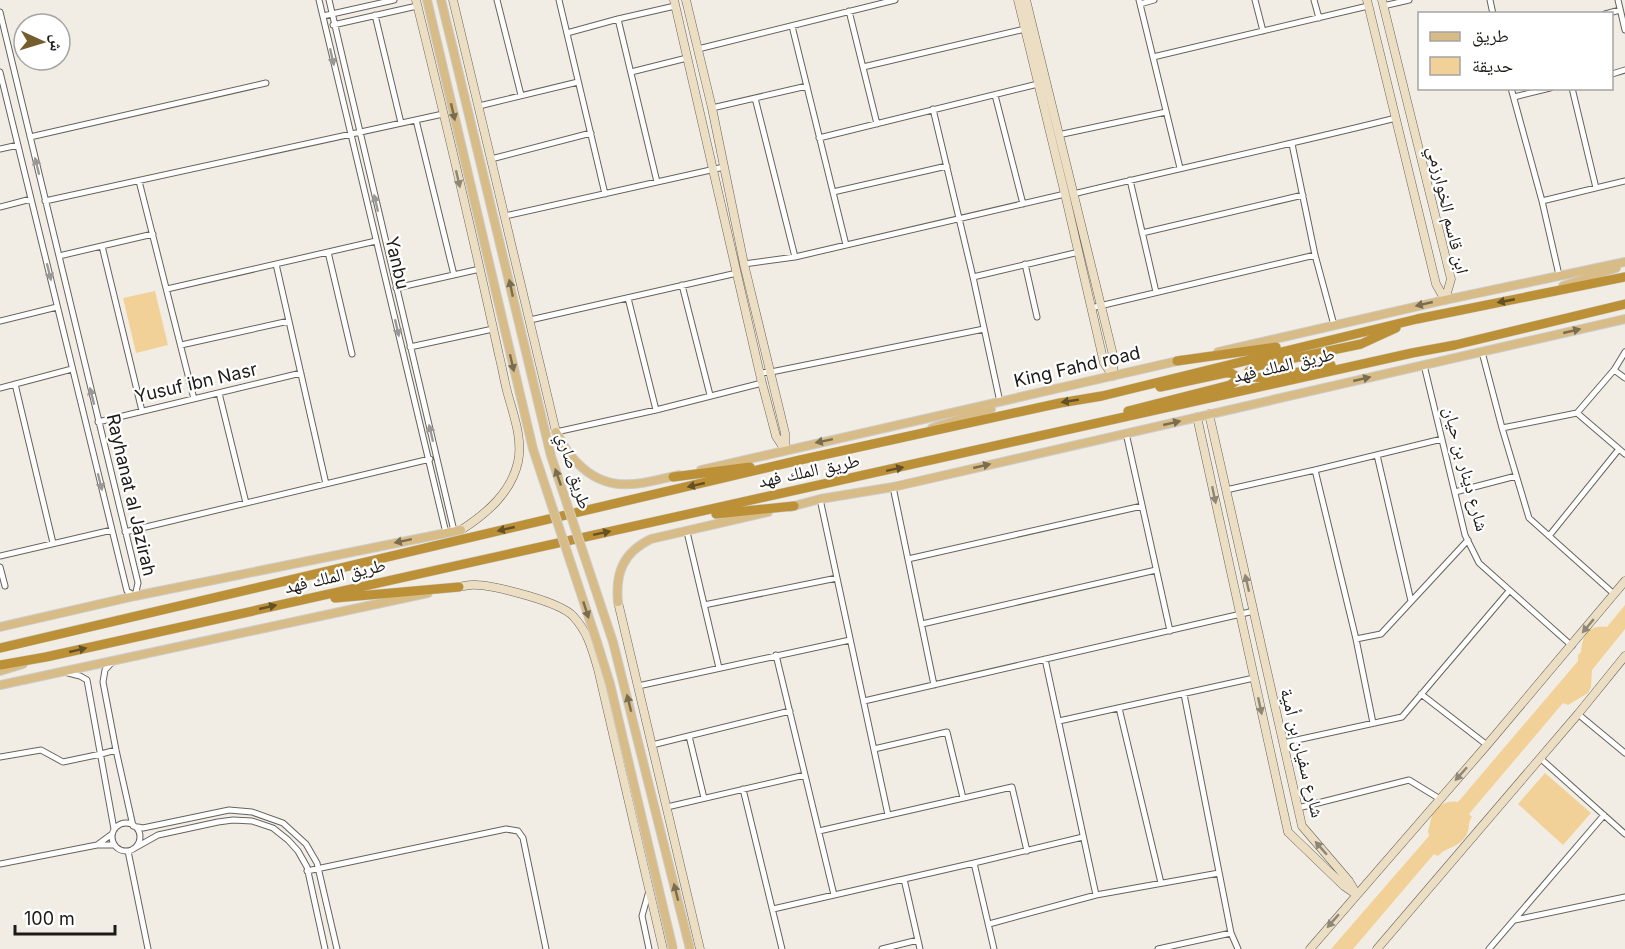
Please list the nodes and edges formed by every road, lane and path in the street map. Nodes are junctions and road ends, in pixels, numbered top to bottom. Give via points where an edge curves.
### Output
1 (319, 0) edge
2 (329, 0) edge
3 (394, 0) edge
4 (427, 0) edge
5 (441, 0) edge
6 (455, 0) edge
7 (497, 0) edge
8 (559, 0) edge
9 (686, 0) edge
10 (896, 0) edge
11 (1018, 0) edge
12 (1026, 0) edge
13 (1154, 0) edge
14 (1256, 0) edge
15 (1314, 0) edge
16 (1409, 0) edge
17 (1618, 0) edge
18 (1139, 2) edge
19 (416, 3) edge
20 (674, 3) edge
21 (1368, 3) edge
22 (1383, 3) edge
23 (1620, 10) junction
24 (0, 12) edge
25 (849, 12) junction
26 (1612, 12) edge
27 (332, 14) junction
28 (375, 15) junction
29 (322, 16) junction
30 (1319, 18) junction
31 (618, 19) junction
32 (334, 25) junction
33 (792, 26) junction
34 (325, 27) junction
35 (1025, 29) junction
36 (1625, 30) edge
37 (1263, 31) junction
38 (567, 33) junction
39 (698, 49) junction
40 (1153, 57) junction
41 (1396, 57) junction
42 (687, 58) junction
43 (1382, 62) junction
44 (863, 67) junction
45 (0, 72) edge
46 (631, 72) junction
47 (578, 82) junction
48 (266, 83) dead end
49 (1038, 84) junction
50 (807, 86) junction
51 (1512, 90) edge
52 (1543, 90) edge
53 (1572, 90) edge
54 (2, 91) edge
55 (995, 94) junction
56 (521, 96) junction
57 (755, 98) junction
58 (1514, 98) junction
59 (479, 106) junction
60 (712, 108) junction
61 (933, 109) junction
62 (1166, 112) junction
63 (443, 114) junction
64 (1396, 118) junction
65 (416, 120) junction
66 (400, 123) junction
67 (877, 124) junction
68 (360, 132) junction
69 (591, 133) junction
70 (351, 134) junction
71 (1058, 135) junction
72 (30, 137) junction
73 (819, 138) junction
74 (1292, 144) junction
75 (18, 145) junction
76 (0, 149) edge
77 (491, 159) junction
78 (947, 166) junction
79 (724, 167) junction
80 (1180, 168) junction
81 (712, 170) junction
82 (1130, 180) junction
83 (140, 181) junction
84 (1625, 181) edge
85 (657, 182) junction
86 (1596, 188) junction
87 (833, 192) junction
88 (605, 194) junction
89 (1069, 194) junction
90 (1303, 195) junction
91 (31, 199) junction
92 (45, 201) junction
93 (1542, 201) junction
94 (1023, 204) junction
95 (0, 207) edge
96 (505, 216) junction
97 (959, 219) junction
98 (53, 232) junction
99 (1142, 233) junction
100 (153, 234) junction
101 (40, 235) junction
102 (376, 241) junction
103 (846, 245) junction
104 (102, 246) junction
105 (328, 252) junction
106 (1079, 252) junction
107 (1315, 255) junction
108 (59, 256) junction
109 (795, 257) junction
110 (1625, 263) edge
111 (276, 264) junction
112 (744, 264) junction
113 (1025, 264) junction
114 (480, 269) junction
115 (737, 273) junction
116 (454, 275) junction
117 (1559, 275) junction
118 (973, 277) junction
119 (1625, 277) edge
120 (682, 285) junction
121 (396, 288) junction
122 (167, 289) junction
123 (1156, 292) junction
124 (1535, 295) junction
125 (628, 298) junction
126 (1445, 300) junction
127 (1625, 305) edge
128 (57, 307) junction
129 (1096, 307) junction
130 (0, 311) edge
131 (1037, 317) dead end
132 (1417, 319) junction
133 (1625, 319) edge
134 (530, 320) junction
135 (1, 321) edge
136 (289, 321) junction
137 (1334, 325) junction
138 (493, 329) junction
139 (984, 329) junction
140 (1329, 340) junction
141 (181, 345) junction
142 (410, 346) junction
143 (1482, 352) junction
144 (1625, 352) edge
145 (1412, 353) junction
146 (352, 354) dead end
147 (1177, 361) junction
148 (1424, 365) junction
149 (72, 369) junction
150 (1614, 370) junction
151 (771, 372) junction
152 (301, 373) junction
153 (760, 373) junction
154 (1113, 376) junction
155 (1625, 378) edge
156 (762, 383) junction
157 (15, 384) junction
158 (0, 388) edge
159 (1054, 389) junction
160 (219, 393) junction
161 (710, 395) junction
162 (1102, 396) junction
163 (194, 399) junction
164 (1000, 402) junction
165 (656, 410) junction
166 (142, 411) junction
167 (1577, 413) junction
168 (1209, 414) junction
169 (1197, 417) junction
170 (98, 422) junction
171 (1502, 428) junction
172 (556, 432) junction
173 (1059, 432) junction
174 (1126, 433) junction
175 (898, 438) junction
176 (1442, 439) junction
177 (1619, 449) junction
178 (785, 450) junction
179 (1625, 454) edge
180 (1377, 455) junction
181 (436, 458) junction
182 (428, 460) junction
183 (800, 460) junction
184 (1315, 470) junction
185 (1516, 476) junction
186 (673, 477) junction
187 (326, 484) junction
188 (893, 487) junction
189 (1226, 490) junction
190 (1455, 492) junction
191 (820, 499) junction
192 (246, 503) junction
193 (794, 506) junction
194 (1142, 507) junction
195 (671, 518) junction
196 (112, 530) junction
197 (453, 531) junction
198 (125, 532) junction
199 (687, 532) junction
200 (1549, 536) junction
201 (1468, 540) junction
202 (53, 543) junction
203 (0, 556) edge
204 (908, 560) junction
205 (0, 567) edge
206 (1156, 570) junction
207 (837, 578) junction
208 (1625, 581) edge
209 (5, 586) dead end
210 (459, 586) junction
211 (1509, 591) junction
212 (1614, 594) junction
213 (135, 596) junction
214 (296, 601) junction
215 (1411, 601) junction
216 (618, 602) joint
217 (704, 605) junction
218 (1254, 611) junction
219 (1240, 615) junction
220 (921, 624) junction
221 (0, 627) edge
222 (1170, 631) junction
223 (36, 639) junction
224 (1356, 639) junction
225 (850, 640) junction
226 (0, 643) edge
227 (1572, 646) junction
228 (0, 648) edge
229 (776, 655) junction
230 (1625, 656) edge
231 (46, 657) junction
232 (1045, 659) junction
233 (113, 661) junction
234 (0, 665) edge
235 (719, 668) junction
236 (0, 671) edge
237 (63, 671) junction
238 (1254, 678) junction
239 (0, 685) edge
240 (934, 685) junction
241 (638, 686) junction
242 (1184, 694) junction
243 (1421, 694) junction
244 (864, 700) junction
245 (1119, 708) junction
246 (790, 711) junction
247 (1578, 714) junction
248 (1059, 721) junction
249 (1373, 723) junction
250 (689, 736) junction
251 (1283, 743) junction
252 (652, 745) junction
253 (1487, 746) junction
254 (874, 749) junction
255 (116, 750) junction
256 (1625, 753) edge
257 (101, 754) junction
258 (0, 757) edge
259 (1540, 758) junction
260 (805, 775) junction
261 (743, 789) junction
262 (704, 798) junction
263 (963, 798) junction
264 (1440, 798) junction
265 (667, 807) junction
266 (1298, 808) junction
267 (888, 815) junction
268 (1604, 815) junction
269 (134, 826) junction
270 (819, 831) junction
271 (113, 832) junction
272 (1625, 834) edge
273 (1083, 837) junction
274 (97, 844) junction
275 (114, 845) junction
276 (130, 850) junction
277 (1027, 851) junction
278 (974, 863) junction
279 (0, 864) edge
280 (318, 868) junction
281 (308, 871) junction
282 (1219, 873) junction
283 (904, 879) junction
284 (1161, 883) junction
285 (649, 889) junction
286 (834, 895) junction
287 (1096, 895) junction
288 (1357, 895) junction
289 (1625, 897) edge
290 (773, 909) junction
291 (1515, 920) junction
292 (988, 924) junction
293 (1231, 933) junction
294 (918, 940) junction
295 (148, 949) edge
296 (326, 949) edge
297 (337, 949) edge
298 (546, 949) edge
299 (648, 949) edge
300 (663, 949) edge
301 (673, 949) edge
302 (690, 949) edge
303 (700, 949) edge
304 (782, 949) edge
305 (882, 949) edge
306 (920, 949) edge
307 (994, 949) edge
308 (1158, 949) edge
309 (1238, 949) edge
310 (1310, 949) edge
311 (1377, 949) edge
312 (1489, 949) edge

1 - 29 street, Yanbu
2 - 27 street, Yanbu
3 - 27 street
4 -> 301 main road, طريق صاري, bridge via 533,449 609,684
302 -> 5 main road, طريق صاري, bridge via 613,642 550,456
6 - 59 street
7 - 56 street
8 - 38 street
9 - 39 street
10 - 25 street
11 - 35 street
12 - 71 street
13 - 18 street
14 - 37 street
15 - 30 street
16 - 22 street
17 - 23 street
18 - 40 street
19 - 28 street
19 - 63 street
20 - 31 street
20 - 42 street
21 - 30 street
21 - 43 street, ابن قاسم الخوارزمي
22 - 41 street, ابن قاسم الخوارزمي
23 - 26 street
23 - 36 street
24 - 72 street, Rayhanat al Jazirah
25 - 33 street
25 - 44 street
27 - 29 street
27 - 32 street, Yanbu
28 - 32 street
28 - 66 street
29 - 34 street, Yanbu
30 - 37 street
31 - 38 street
31 - 46 street
32 - 34 street
32 - 68 street, Yanbu
33 - 39 street
33 - 50 street
34 -> 70 street, Yanbu
35 - 44 street
35 - 49 street
37 - 40 street
38 - 47 street
39 - 60 street
40 - 62 street
41 - 43 street
41 - 126 street, ابن قاسم الخوارزمي via 1451,279
42 - 46 street
42 - 81 street
43 - 64 street, ابن قاسم الخوارزمي
44 - 67 street
45 - 54 street, Rayhanat al Jazirah
46 - 85 street
47 - 56 street
47 - 69 street
48 - 72 street
49 - 55 street
49 - 89 street
50 - 57 street
50 - 73 street
51 - 58 street
52 - 58 street
53 - 86 street
54 - 75 street, Rayhanat al Jazirah
55 - 61 street
55 - 94 street
56 - 59 street
57 - 60 street
57 - 109 street
58 - 93 street
59 - 77 street
60 - 79 street
61 - 67 street
61 - 78 street
62 - 71 street
62 - 80 street
63 - 65 street
63 -> 114 street
64 - 74 street
64 - 126 street, ابن قاسم الخوارزمي via 1436,284
65 - 66 street
65 - 116 street
66 - 68 street
67 - 73 street
68 - 70 street
121 -> 68 street, Yanbu
69 - 77 street
69 - 88 street
70 - 83 street
70 - 102 street, Yanbu
71 - 89 street
92 -> 72 street, Rayhanat al Jazirah
73 - 87 street
74 - 80 street
74 - 90 street
75 - 76 street
75 - 91 street, Rayhanat al Jazirah
77 - 96 street
78 - 87 street
78 - 97 street
79 - 81 street
79 - 112 street
80 - 82 street
81 - 85 street
81 - 115 street
82 - 89 street
82 - 99 street
83 - 92 street
83 - 100 street
84 - 86 street
85 - 88 street
86 - 93 street
87 - 103 street
88 - 96 street
89 - 94 street
89 - 106 street
89 - 129 street
90 - 99 street
90 - 107 street
91 - 95 street
91 - 101 street, Rayhanat al Jazirah
92 - 98 street, Rayhanat al Jazirah
93 - 117 street
94 - 97 street
96 - 134 street
97 - 103 street
97 - 118 street
98 - 101 street
98 - 108 street, Rayhanat al Jazirah
99 - 123 street
100 - 104 street
100 - 122 street
101 -> 128 street, Rayhanat al Jazirah
102 - 105 street
102 -> 182 street, Yanbu
103 - 109 street
104 - 108 street
104 - 166 street
105 - 111 street
105 - 146 street
106 - 113 street
106 - 129 street
107 - 123 street
107 - 137 street
170 -> 108 street, Rayhanat al Jazirah
109 - 112 street
110 - 117 main road, King Fahd road
110 - 124 main road
111 - 122 street
111 - 136 street
112 - 151 street
113 - 118 street
113 - 131 street
114 - 116 street
114 - 138 street
115 - 120 street
115 - 153 street
116 - 121 street
117 - 126 main road, King Fahd road
118 - 139 street
119 - 124 highway, طريق الملك فهد
120 - 125 street
120 - 161 street
121 - 142 street, Yanbu
122 - 141 street
123 - 129 street
124 -> 132 highway, طريق الملك فهد
125 - 134 street
125 - 165 street
126 -> 137 main road, King Fahd road
127 - 145 highway, طريق الملك فهد
128 - 135 street
128 - 149 street, Rayhanat al Jazirah
129 - 154 street via 1104,363
130 - 135 street
132 - 140 highway, طريق الملك فهد
132 - 145 highway via 1361,344 1249,371 1254,378 1269,377
143 -> 133 main road, طريق الملك فهد
134 - 172 street
136 - 141 street
136 - 152 street
137 - 147 main road, King Fahd road
138 - 142 street
138 - 197 street via 516,422 518,462 504,494 479,519
139 - 151 street
139 - 164 street
140 - 147 highway
140 - 162 highway, طريق الملك فهد
141 - 163 street
181 -> 142 street, Yanbu
143 - 148 main road, طريق الملك فهد
143 - 171 street
144 - 150 street
145 - 173 highway, طريق الملك فهد
147 - 154 main road, King Fahd road
168 -> 148 main road, طريق الملك فهد
148 - 176 street, شارع دينار بن حيان
149 - 157 street
149 -> 196 street, Rayhanat al Jazirah
150 - 155 street
150 - 167 street
151 - 153 street
151 - 178 street via 785,433
152 - 160 street, Yusuf ibn Nasr
152 - 187 street
153 - 156 street
154 - 159 main road, King Fahd road
156 - 161 street
156 - 178 street via 776,436
157 - 158 street
157 - 202 street
159 - 164 main road, King Fahd road
159 - 175 main road, طريق الملك فهد
160 - 163 street, Yusuf ibn Nasr
160 - 192 street
161 - 165 street
162 - 173 highway via 1225,373 1236,376 1230,385
162 -> 175 highway, طريق الملك فهد
163 - 166 street, Yusuf ibn Nasr
164 -> 178 main road, King Fahd road
165 - 172 street
166 - 170 street, Yusuf ibn Nasr
167 - 171 street
167 - 177 street
168 - 169 main road, طريق الملك فهد
168 - 189 street, شارع سفيان بن أمية
174 -> 169 main road, طريق الملك فهد
169 -> 219 street, شارع سفيان بن أمية
170 - 198 street, Rayhanat al Jazirah
171 - 185 street
172 - 186 main road, King Fahd road via 579,464 600,480 626,485
195 -> 173 highway, طريق الملك فهد
188 -> 174 main road, طريق الملك فهد
174 - 194 street
175 - 183 highway, طريق الملك فهد
176 - 180 street
176 - 190 street, شارع دينار بن حيان
177 - 179 street
177 - 200 street
178 - 186 main road, King Fahd road
180 - 184 street
180 - 215 street
181 - 182 street
181 - 197 street, Yanbu
182 - 187 street
182 - 197 street, Yanbu
183 - 186 highway
183 -> 223 highway, طريق الملك فهد
184 - 189 street
184 - 224 street
185 - 190 street
185 - 200 street via 1529,518
187 - 192 street
188 - 191 main road, طريق الملك فهد
188 - 204 street
218 -> 189 street, شارع سفيان بن أمية
190 - 201 street, شارع دينار بن حيان
191 - 193 main road, طريق الملك فهد
191 - 207 street
192 - 198 street
193 - 195 highway
193 - 199 main road, طريق الملك فهد
194 - 204 street
194 - 206 street
214 -> 195 highway, طريق الملك فهد
196 - 202 street
196 - 213 street, Rayhanat al Jazirah via 126,591
197 -> 213 main road
198 - 213 street, Rayhanat al Jazirah via 138,583
199 - 216 main road, طريق الملك فهد via 651,539 629,554 617,583
199 - 217 street
200 - 212 street
201 - 211 street, شارع دينار بن حيان via 1479,563
201 - 215 street
202 - 203 street
204 - 220 street
205 - 209 street
206 - 220 street
206 - 222 street
207 - 217 street
207 - 225 street
208 - 212 street
210 - 214 highway
210 - 233 main road
210 - 285 street via 502,589 553,604 571,614 587,633
211 - 227 street, شارع دينار بن حيان
211 - 243 street
212 -> 227 street
213 - 221 main road
231 -> 214 highway, طريق الملك فهد
215 - 224 street via 1381,634
216 - 241 street
217 - 235 street
218 - 219 street
218 - 251 street, شارع سفيان بن أمية
219 - 222 street
219 - 238 street, شارع سفيان بن أمية
220 - 240 street
222 - 232 street
223 - 226 highway
223 - 228 highway, طريق الملك فهد
224 - 249 street
225 - 229 street
225 - 244 street
227 - 253 street
229 - 235 street
229 - 246 street
230 - 247 street
231 - 234 highway, طريق الملك فهد
231 - 236 main road
232 - 240 street
232 - 248 street
233 - 237 main road
233 - 255 street via 105,670 103,682
235 - 241 street
237 - 239 main road
237 - 257 street via 87,680
238 - 242 street
238 -> 288 street, شارع سفيان بن أمية via 1288,832
240 - 244 street
241 - 252 street
242 - 245 street
242 - 282 street
243 - 249 street via 1402,717
243 - 253 street
244 - 254 street
245 - 248 street
245 - 284 street
246 - 250 street
246 - 260 street
247 - 256 street
247 - 259 street
248 - 273 street
249 - 251 street
250 - 252 street
250 - 262 street
251 - 266 street, شارع سفيان بن أمية
252 - 265 street
253 -> 264 street
254 - 263 street via 947,732
254 - 267 street
255 - 257 street
255 - 269 street
257 - 258 street via 63,762 41,750
257 - 271 street
259 - 268 street
259 - 311 street
260 - 261 street
260 - 270 street
261 - 262 street
261 - 290 street
262 - 265 street
263 - 267 street
263 - 277 street via 1012,787
264 - 266 street via 1409,780
264 - 288 street
265 - 303 street
288 -> 266 street, شارع سفيان بن أمية via 1302,826
267 - 270 street
268 - 272 street
268 - 291 street
269 - 271 street via 123,824
269 - 276 street via 139,835 137,845
269 - 280 street via 143,828 229,810 262,814 283,823 306,844
270 - 286 street
271 - 274 street
271 - 275 street
273 - 277 street
273 - 287 street
274 - 275 street
274 - 279 street
275 - 276 street via 123,851
276 - 281 street via 158,835 186,828 252,821 273,828 288,840
276 - 295 street
277 - 278 street
278 - 283 street
278 - 292 street
280 - 281 street
280 - 297 street
280 - 298 street via 506,829 518,831 523,838
281 - 296 street
282 - 284 street
282 - 293 street
283 - 286 street
283 - 294 street
284 - 287 street
285 - 299 street via 642,916
285 - 300 street
286 - 290 street
287 - 292 street
288 -> 310 street
289 - 291 street
290 - 304 street
291 - 312 street
292 - 307 street
293 - 308 street
293 - 309 street
294 - 305 street
294 - 306 street

